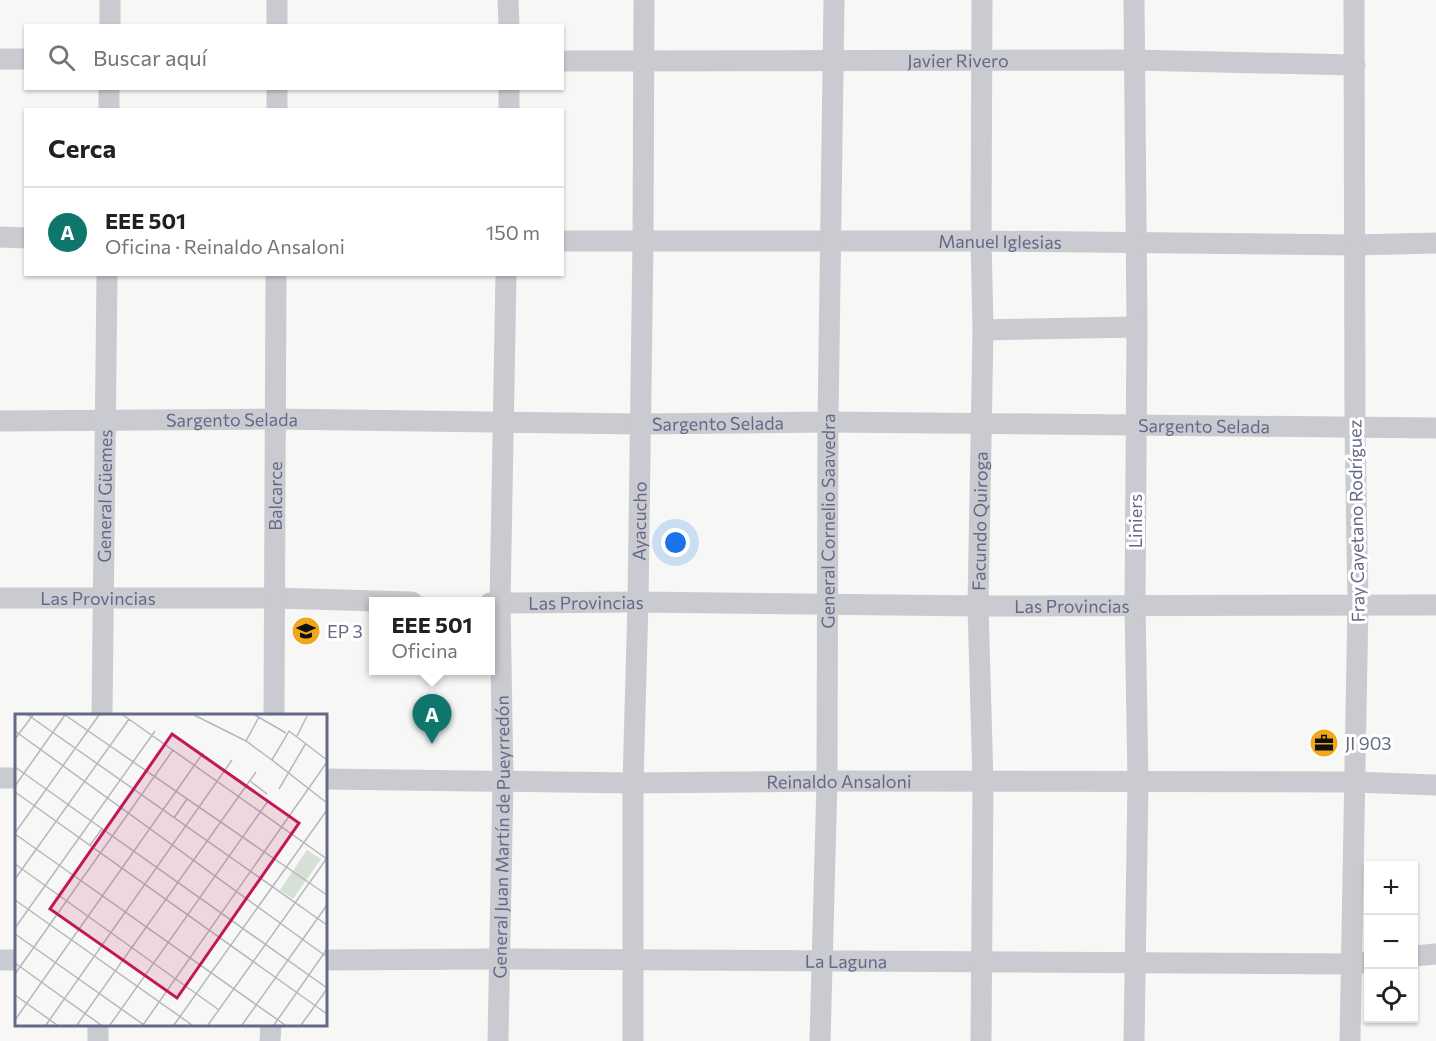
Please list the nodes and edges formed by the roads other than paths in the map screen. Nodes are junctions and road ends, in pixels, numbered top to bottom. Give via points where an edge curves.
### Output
1 (110, 0) edge
2 (278, 0) edge
3 (508, 0) edge
4 (644, 0) edge
5 (834, 0) edge
6 (982, 0) edge
7 (1134, 0) edge
8 (1354, 0) edge
9 (110, 24) edge
10 (277, 24) edge
11 (509, 24) edge
12 (0, 58) edge
13 (24, 59) edge
14 (1133, 60) junction
15 (564, 61) edge
16 (644, 61) junction
17 (981, 61) junction
18 (833, 62) junction
19 (1355, 65) junction
20 (109, 90) edge
21 (277, 90) edge
22 (509, 90) edge
23 (109, 108) edge
24 (277, 108) edge
25 (508, 108) edge
26 (0, 237) edge
27 (24, 237) edge
28 (564, 241) edge
29 (643, 241) junction
30 (832, 241) junction
31 (981, 241) junction
32 (1436, 243) edge
33 (1136, 244) junction
34 (1355, 245) junction
35 (107, 276) edge
36 (276, 276) edge
37 (506, 276) edge
38 (1137, 327) junction
39 (983, 330) junction
40 (274, 419) junction
41 (105, 420) junction
42 (0, 421) edge
43 (505, 421) junction
44 (828, 422) junction
45 (640, 424) junction
46 (982, 425) junction
47 (1135, 425) junction
48 (1355, 427) junction
49 (1436, 428) edge
50 (0, 598) edge
51 (104, 598) junction
52 (274, 598) junction
53 (369, 601) edge
54 (638, 602) junction
55 (495, 603) edge
56 (1358, 604) junction
57 (1436, 604) edge
58 (827, 605) junction
59 (978, 606) junction
60 (1135, 606) junction
61 (102, 714) edge
62 (274, 714) edge
63 (327, 779) edge
64 (503, 780) junction
65 (827, 781) junction
66 (983, 782) junction
67 (1138, 782) junction
68 (1354, 782) junction
69 (633, 783) junction
70 (1434, 785) dead end
71 (1436, 954) edge
72 (1418, 956) edge
73 (498, 959) junction
74 (327, 960) edge
75 (634, 961) junction
76 (823, 963) junction
77 (981, 963) junction
78 (1361, 963) edge
79 (1134, 964) junction
80 (271, 1026) edge
81 (270, 1041) edge
82 (498, 1041) edge
83 (633, 1041) edge
84 (820, 1041) edge
85 (981, 1041) edge
86 (1134, 1041) edge
87 (1350, 1041) edge

1 - 9 street
2 - 10 street
3 - 11 street
4 - 16 street, Ayacucho
5 - 18 street, General Cornelio Saavedra
6 - 17 street, Facundo Quiroga
7 - 14 street, Liniers
8 - 19 street, Fray Cayetano Rodríguez
12 - 13 street
14 - 17 street, Javier Rivero
14 - 19 street, Javier Rivero
14 - 33 street, Liniers
15 - 16 street, Javier Rivero
16 - 18 street, Javier Rivero
16 - 29 street, Ayacucho
17 - 18 street, Javier Rivero
17 - 31 street, Facundo Quiroga
18 - 30 street, General Cornelio Saavedra
19 - 34 street, Fray Cayetano Rodríguez
20 - 23 street
21 - 24 street
22 - 25 street
26 - 27 street
28 - 29 street, Manuel Iglesias
29 - 30 street, Manuel Iglesias
29 - 45 street, Ayacucho
30 - 31 street, Manuel Iglesias
30 - 44 street, General Cornelio Saavedra
31 - 33 street, Manuel Iglesias
31 - 39 street, Facundo Quiroga
32 - 34 street, Manuel Iglesias
33 - 34 street, Manuel Iglesias
33 - 38 street, Liniers
34 - 48 street, Fray Cayetano Rodríguez
35 - 41 street, General Güemes
36 - 40 street, Balcarce
37 - 43 street, General Juan Martín de Pueyrredón
38 - 39 street
38 - 47 street, Liniers
39 - 46 street, Facundo Quiroga
40 - 41 street, Sargento Selada
40 - 43 street, Sargento Selada
40 - 52 street, Balcarce
41 - 42 street, Sargento Selada
41 - 51 street, General Güemes
43 - 45 street, Sargento Selada
43 - 55 street, General Juan Martín de Pueyrredón
44 - 45 street, Sargento Selada
44 - 46 street, Sargento Selada
44 - 58 street, General Cornelio Saavedra
45 - 54 street, Ayacucho
46 - 47 street, Sargento Selada
46 - 59 street, Facundo Quiroga
47 - 48 street, Sargento Selada
47 - 60 street, Liniers
48 - 49 street, Sargento Selada
48 - 56 street, Fray Cayetano Rodríguez
50 - 51 street, Las Provincias
51 - 52 street, Las Provincias
51 - 61 street, General Güemes
52 - 53 street, Las Provincias
52 - 62 street, Balcarce
54 - 55 street, Las Provincias
54 - 58 street, Las Provincias
54 - 69 street, Ayacucho
55 - 64 street, General Juan Martín de Pueyrredón
56 - 57 street, Las Provincias
56 - 60 street, Las Provincias
56 - 68 street, Fray Cayetano Rodríguez
58 - 59 street, Las Provincias
58 - 65 street, General Cornelio Saavedra
59 - 60 street, Las Provincias
59 - 66 street, Facundo Quiroga
60 - 67 street, Liniers
63 - 64 street, Reinaldo Ansaloni
64 - 69 street, Reinaldo Ansaloni
64 - 73 street, General Juan Martín de Pueyrredón
65 - 66 street, Reinaldo Ansaloni
65 - 69 street, Reinaldo Ansaloni
65 - 76 street, General Cornelio Saavedra
66 - 67 street, Reinaldo Ansaloni
66 - 77 street, Facundo Quiroga
67 - 68 street, Reinaldo Ansaloni
67 - 79 street, Liniers
68 - 70 street, Reinaldo Ansaloni
68 - 78 street, Fray Cayetano Rodríguez
69 - 75 street, Ayacucho
71 - 72 street
73 - 74 street, La Laguna
73 - 75 street, La Laguna
73 - 82 street, General Juan Martín de Pueyrredón
75 - 76 street, La Laguna
75 - 83 street, Ayacucho
76 - 77 street, La Laguna
76 - 84 street, General Cornelio Saavedra
77 - 79 street, La Laguna
77 - 85 street, Facundo Quiroga
78 - 79 street, La Laguna
78 - 87 street, Fray Cayetano Rodríguez
79 - 86 street, Liniers
80 - 81 street

